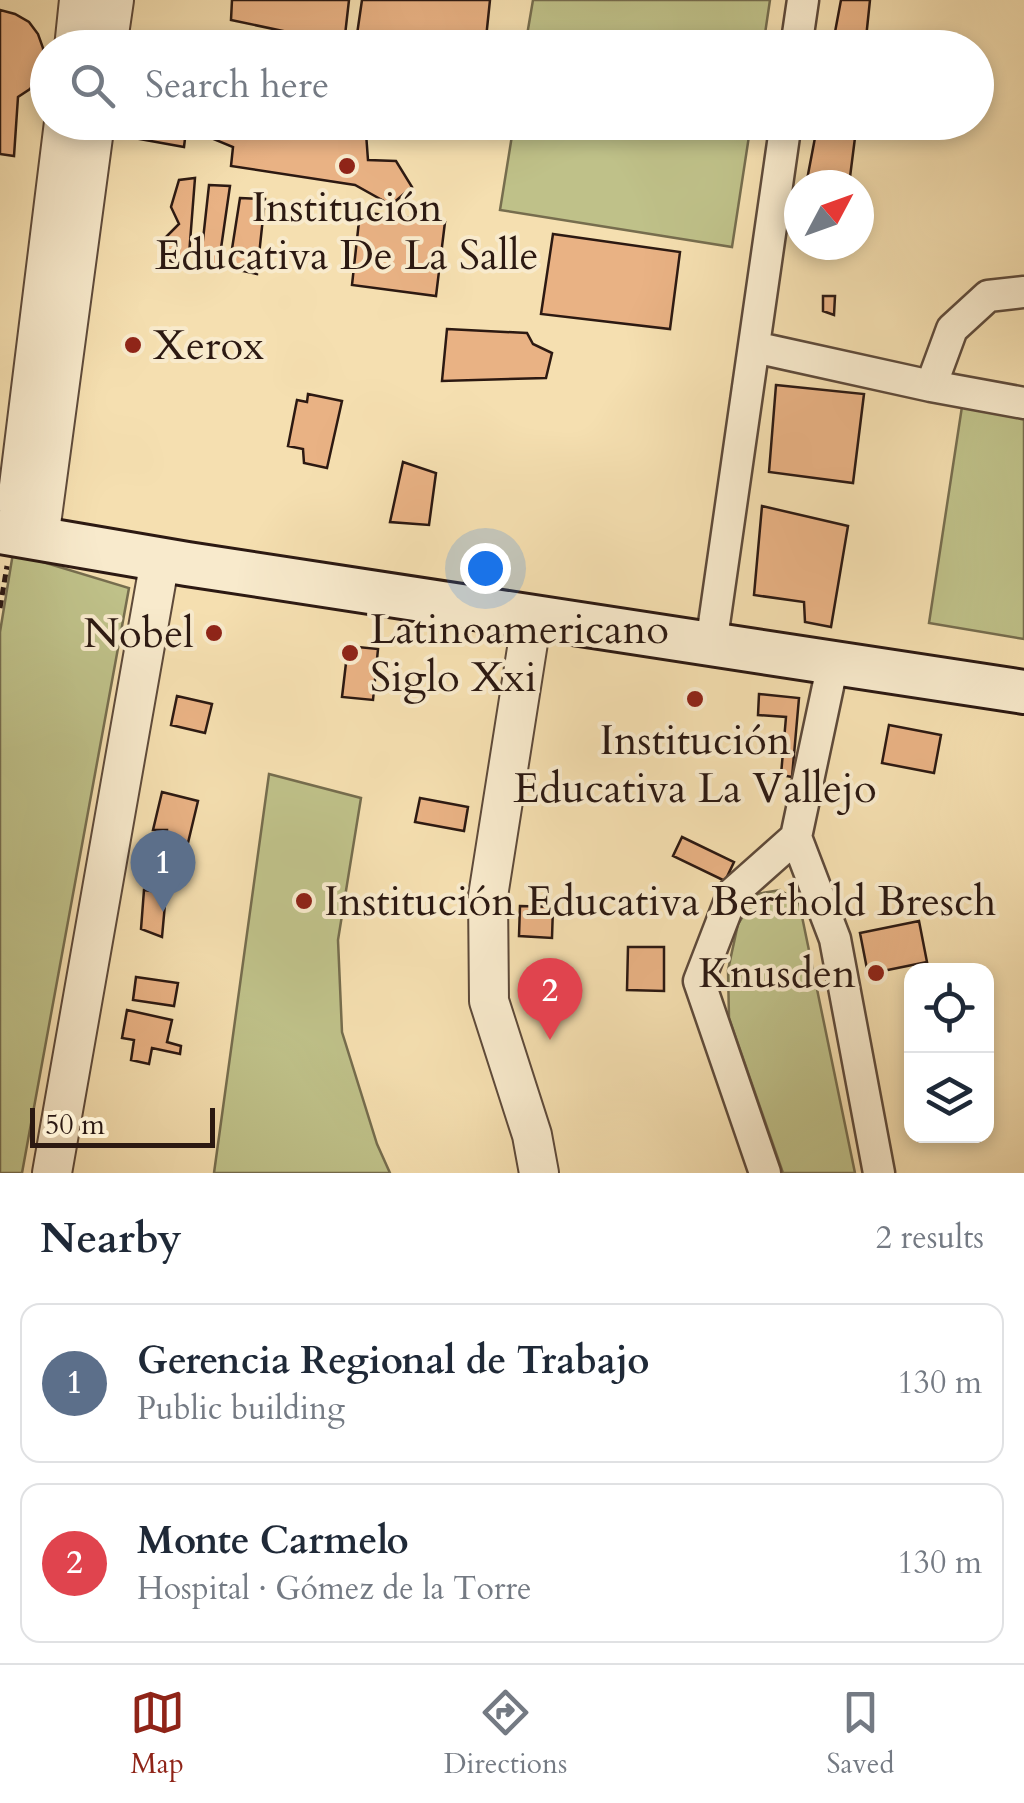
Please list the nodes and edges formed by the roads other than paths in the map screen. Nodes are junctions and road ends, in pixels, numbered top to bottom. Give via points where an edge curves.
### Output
1 (80, 0) edge
2 (114, 0) edge
3 (803, 0) edge
4 (76, 30) edge
5 (110, 30) edge
6 (799, 30) edge
7 (63, 140) edge
8 (92, 140) edge
9 (783, 140) edge
10 (1024, 292) edge
11 (754, 347) junction
12 (49, 359) junction
13 (930, 386) junction
14 (1024, 404) edge
15 (17, 535) edge
16 (160, 560) junction
17 (532, 617) junction
18 (711, 644) junction
19 (833, 663) junction
20 (1024, 692) edge
21 (796, 836) junction
22 (52, 1173) edge
23 (538, 1173) edge
24 (765, 1173) edge
25 (879, 1173) edge

1 - 4 street
2 - 5 street
3 - 6 street
7 - 12 street
8 - 12 street
9 - 11 street
10 - 13 street via 988,296 952,329
11 - 13 street
11 - 18 street
12 - 15 street
13 - 14 street
15 - 16 main road
16 - 17 main road
16 - 22 street
17 - 18 main road
17 - 23 street via 488,896 488,1001 532,1134
18 - 19 main road
19 - 20 main road
19 - 21 street
21 - 24 street via 734,893 699,981
21 - 25 street via 835,939

